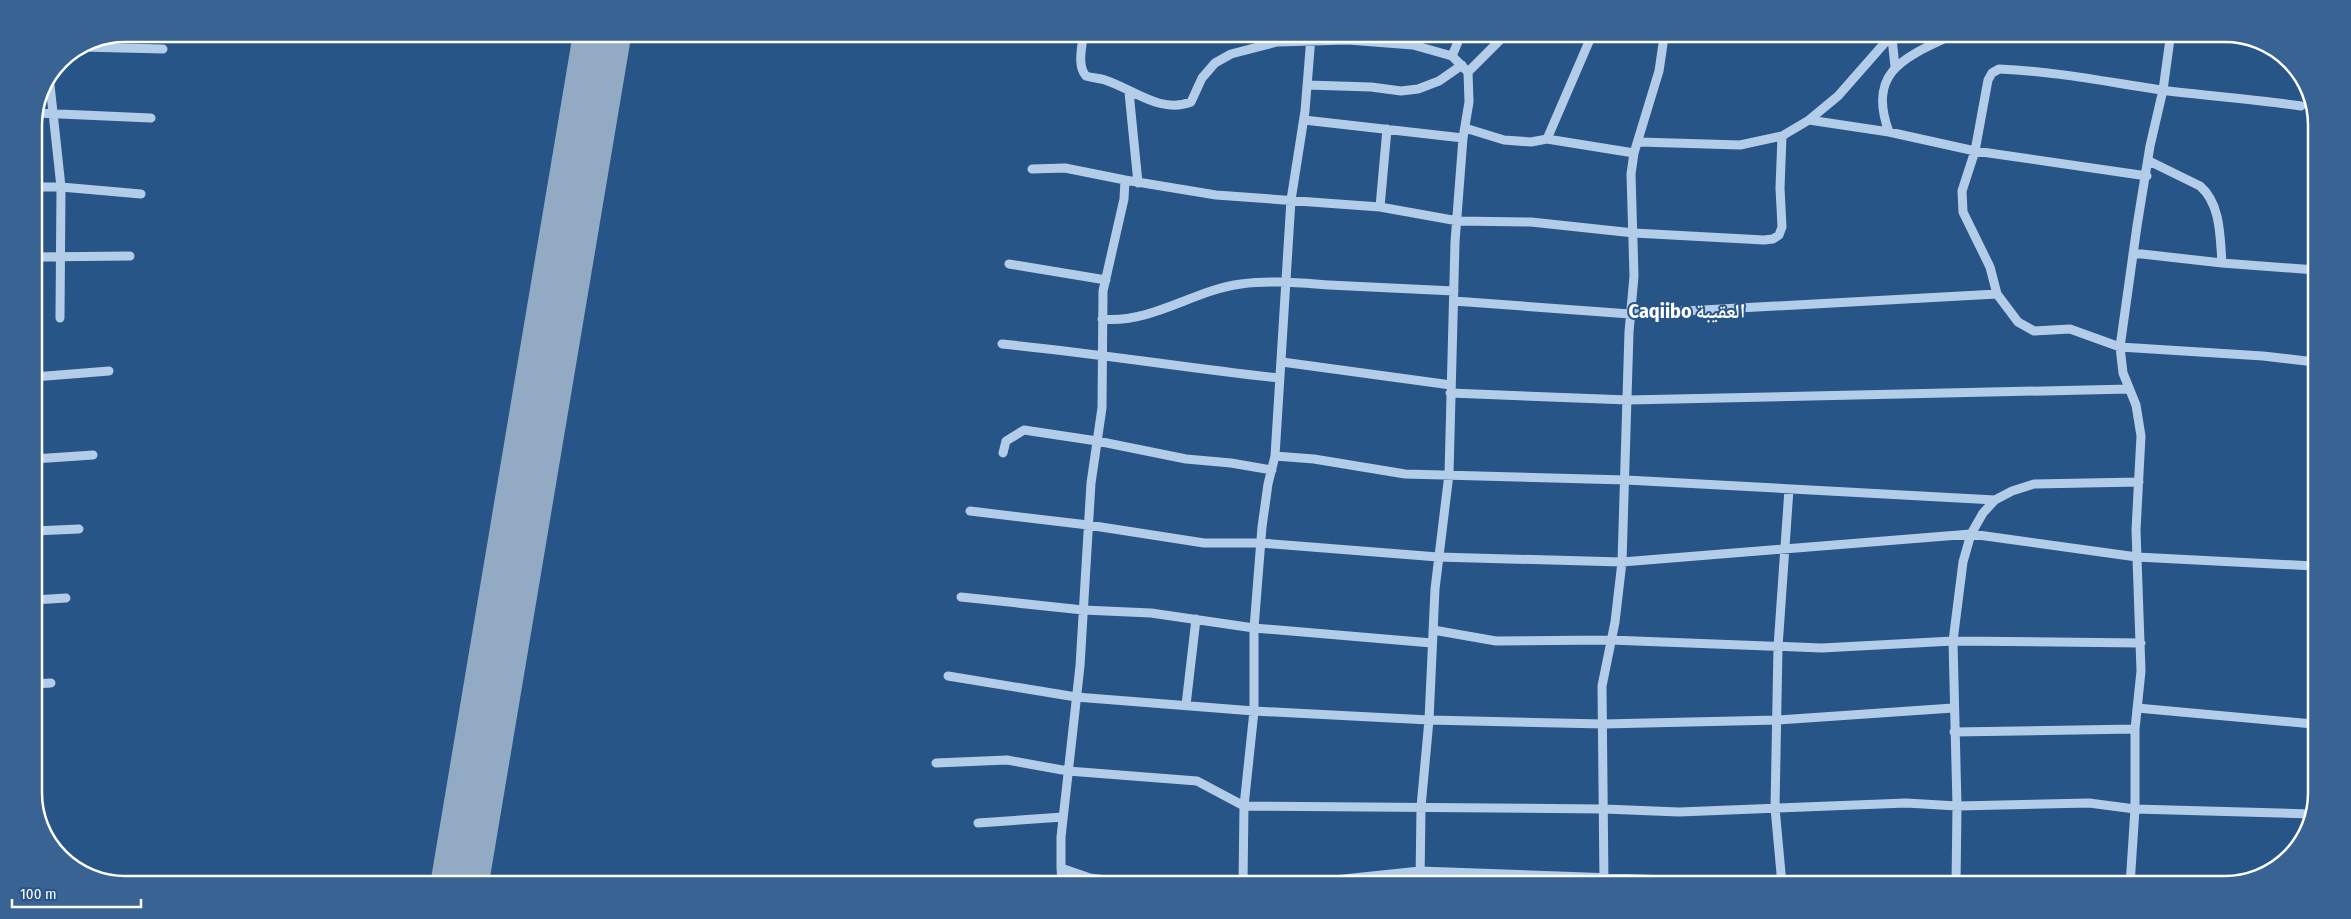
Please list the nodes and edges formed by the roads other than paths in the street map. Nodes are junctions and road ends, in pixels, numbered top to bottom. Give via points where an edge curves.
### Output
1 (1083, 42) edge
2 (1278, 42) edge
3 (1311, 42) edge
4 (1376, 42) edge
5 (1458, 42) edge
6 (1497, 42) edge
7 (1589, 42) edge
8 (1663, 42) edge
9 (1887, 42) edge
10 (1892, 42) edge
11 (1939, 42) edge
12 (2169, 42) edge
13 (99, 47) edge
14 (163, 49) dead end
15 (1452, 56) junction
16 (1895, 66) junction
17 (1465, 69) junction
18 (1307, 85) junction
19 (2163, 90) junction
20 (50, 91) edge
21 (1129, 92) junction
22 (2301, 106) dead end
23 (52, 112) junction
24 (44, 113) edge
25 (151, 118) dead end
26 (1304, 120) junction
27 (1809, 120) junction
28 (1386, 129) junction
29 (1889, 132) junction
30 (1464, 133) junction
31 (1782, 136) junction
32 (1547, 139) junction
33 (1639, 142) junction
34 (1975, 151) junction
35 (1634, 154) junction
36 (2148, 161) junction
37 (1032, 168) dead end
38 (2147, 176) junction
39 (1125, 180) junction
40 (1138, 183) junction
41 (42, 187) edge
42 (61, 187) junction
43 (141, 194) dead end
44 (1291, 200) junction
45 (1380, 207) junction
46 (1458, 221) junction
47 (1634, 233) junction
48 (2133, 253) junction
49 (60, 256) junction
50 (130, 256) dead end
51 (42, 257) edge
52 (2222, 263) junction
53 (1009, 264) dead end
54 (2308, 269) edge
55 (1106, 280) junction
56 (1284, 282) junction
57 (1454, 291) junction
58 (1997, 294) junction
59 (1454, 301) junction
60 (1630, 314) junction
61 (60, 318) dead end
62 (1102, 319) junction
63 (1002, 344) dead end
64 (2120, 347) junction
65 (1103, 354) junction
66 (2308, 361) edge
67 (1282, 362) junction
68 (109, 371) dead end
69 (42, 376) edge
70 (1279, 378) junction
71 (1451, 389) junction
72 (2129, 389) junction
73 (1628, 400) junction
74 (1097, 441) junction
75 (1003, 453) dead end
76 (93, 455) dead end
77 (1275, 456) junction
78 (42, 458) edge
79 (1272, 470) junction
80 (1449, 474) junction
81 (1626, 480) junction
82 (2140, 482) junction
83 (1789, 489) junction
84 (1995, 500) junction
85 (970, 511) dead end
86 (1088, 525) junction
87 (79, 529) dead end
88 (43, 531) edge
89 (1971, 534) junction
90 (1261, 543) junction
91 (1785, 549) junction
92 (1438, 557) junction
93 (2137, 557) junction
94 (1622, 562) junction
95 (2308, 566) edge
96 (961, 597) dead end
97 (66, 598) dead end
98 (43, 599) edge
99 (1083, 610) junction
100 (1196, 619) junction
101 (1254, 628) junction
102 (1433, 630) junction
103 (1610, 640) junction
104 (1953, 641) junction
105 (1432, 643) junction
106 (2141, 643) junction
107 (1778, 647) junction
108 (948, 676) dead end
109 (43, 683) edge
110 (51, 683) dead end
111 (1076, 697) junction
112 (1186, 705) junction
113 (1953, 708) junction
114 (2137, 708) junction
115 (1254, 711) junction
116 (1429, 720) junction
117 (1778, 720) junction
118 (1603, 724) junction
119 (2308, 724) edge
120 (2135, 730) junction
121 (1954, 732) junction
122 (936, 763) dead end
123 (1068, 771) junction
124 (1244, 806) junction
125 (1957, 806) junction
126 (1422, 807) junction
127 (1775, 808) junction
128 (1604, 809) junction
129 (2135, 809) junction
130 (2306, 814) edge
131 (1063, 817) junction
132 (978, 824) dead end
133 (1061, 868) junction
134 (1420, 871) junction
135 (1062, 876) edge
136 (1084, 876) edge
137 (1243, 876) edge
138 (1372, 876) edge
139 (1420, 876) edge
140 (1512, 876) edge
141 (1604, 876) edge
142 (1780, 876) edge
143 (1956, 876) edge
144 (2131, 876) edge

1 - 21 street via 1082,72
2 - 21 street via 1231,54 1215,63 1202,78 1191,102 1183,105 1170,106
3 - 18 street
4 - 15 street via 1403,44
5 - 15 street
6 - 17 street
7 - 32 street
8 - 33 street via 1660,71
9 - 27 street via 1838,96
10 - 16 street
11 - 16 street
12 - 19 street
13 - 14 street
15 - 17 street
16 - 29 street via 1881,100
17 - 18 street via 1418,90
17 - 30 street via 1469,102
18 - 26 street
19 - 22 street
19 - 34 street via 2069,75 1999,69 1988,80
19 - 36 street
20 - 23 street
21 - 40 street
23 - 24 street
23 - 25 street
23 - 42 street
26 - 28 street
26 - 44 street
27 - 29 street
27 - 31 street
28 - 30 street
28 - 45 street
29 - 34 street
30 - 32 street via 1531,142
30 - 46 street
31 - 33 street via 1740,145
31 - 47 street via 1782,227 1773,239
32 - 35 street
33 - 35 street
34 - 38 street
34 - 58 street via 1962,191 1963,212 1990,267
35 - 47 street
36 - 38 street
36 - 52 street via 2206,191 2218,217
37 - 39 street via 1065,168
38 - 48 street
39 - 40 street
39 - 55 street via 1124,199
40 - 44 street via 1234,197
41 - 42 street
42 - 43 street
42 - 49 street
44 - 45 street
44 - 56 street
45 - 46 street
46 - 47 street via 1531,222
46 - 57 street
47 - 60 street
48 - 52 street
48 - 64 street
49 - 50 street
49 - 51 street
49 - 61 street
52 - 54 street
53 - 55 street
55 - 62 street
56 - 57 street
56 - 62 street via 1243,283 1216,288 1140,315
56 - 67 street
57 - 59 street
58 - 60 street
58 - 64 street via 2025,327 2040,331 2070,329
59 - 60 street
59 - 71 street
60 - 73 street
62 - 65 street
63 - 65 street
64 - 66 street
64 - 72 street via 2123,373
65 - 70 street via 1165,365
65 - 74 street via 1102,408
67 - 70 street
67 - 71 street
68 - 69 street
70 - 77 street
71 - 73 street
71 - 80 street
72 - 73 street
72 - 82 street via 2140,420
73 - 81 street
74 - 75 street via 1024,430 1006,441
74 - 79 street via 1186,460
74 - 86 street
76 - 78 street
77 - 79 street
77 - 80 street via 1405,474
79 - 90 street
80 - 81 street
80 - 92 street
81 - 83 street
81 - 94 street
82 - 84 street via 2034,484
82 - 93 street
83 - 84 street
83 - 91 street
84 - 89 street
85 - 86 street
86 - 90 street via 1204,544
86 - 99 street
87 - 88 street
89 - 91 street
89 - 93 street
89 - 104 street
90 - 92 street
90 - 101 street
91 - 94 street
91 - 107 street
92 - 94 street
92 - 102 street
93 - 95 street
93 - 106 street
94 - 103 street
96 - 99 street
97 - 98 street
99 - 100 street via 1151,612
99 - 111 street
100 - 101 street
100 - 112 street
101 - 105 street
101 - 115 street
102 - 103 street via 1496,641
102 - 105 street
103 - 107 street
103 - 118 street via 1602,686
104 - 106 street
104 - 107 street via 1822,648
104 - 113 street
105 - 116 street
106 - 114 street
107 - 117 street
108 - 111 street
109 - 110 street
111 - 112 street
111 - 123 street
112 - 115 street
113 - 117 street
113 - 121 street
114 - 119 street
114 - 120 street
115 - 116 street
115 - 124 street
116 - 118 street
116 - 126 street
117 - 118 street
117 - 127 street
118 - 128 street
120 - 121 street
120 - 129 street
121 - 125 street
122 - 123 street via 1007,760
123 - 124 street via 1197,781
123 - 131 street
124 - 126 street
124 - 137 street
125 - 127 street via 1906,803
125 - 129 street via 2089,803
125 - 143 street
126 - 128 street
126 - 134 street
127 - 128 street via 1679,812
127 - 142 street
128 - 141 street
129 - 130 street
129 - 144 street
131 - 132 street
131 - 133 street
133 - 135 street
133 - 136 street
134 - 138 street
134 - 139 street
134 - 140 street

